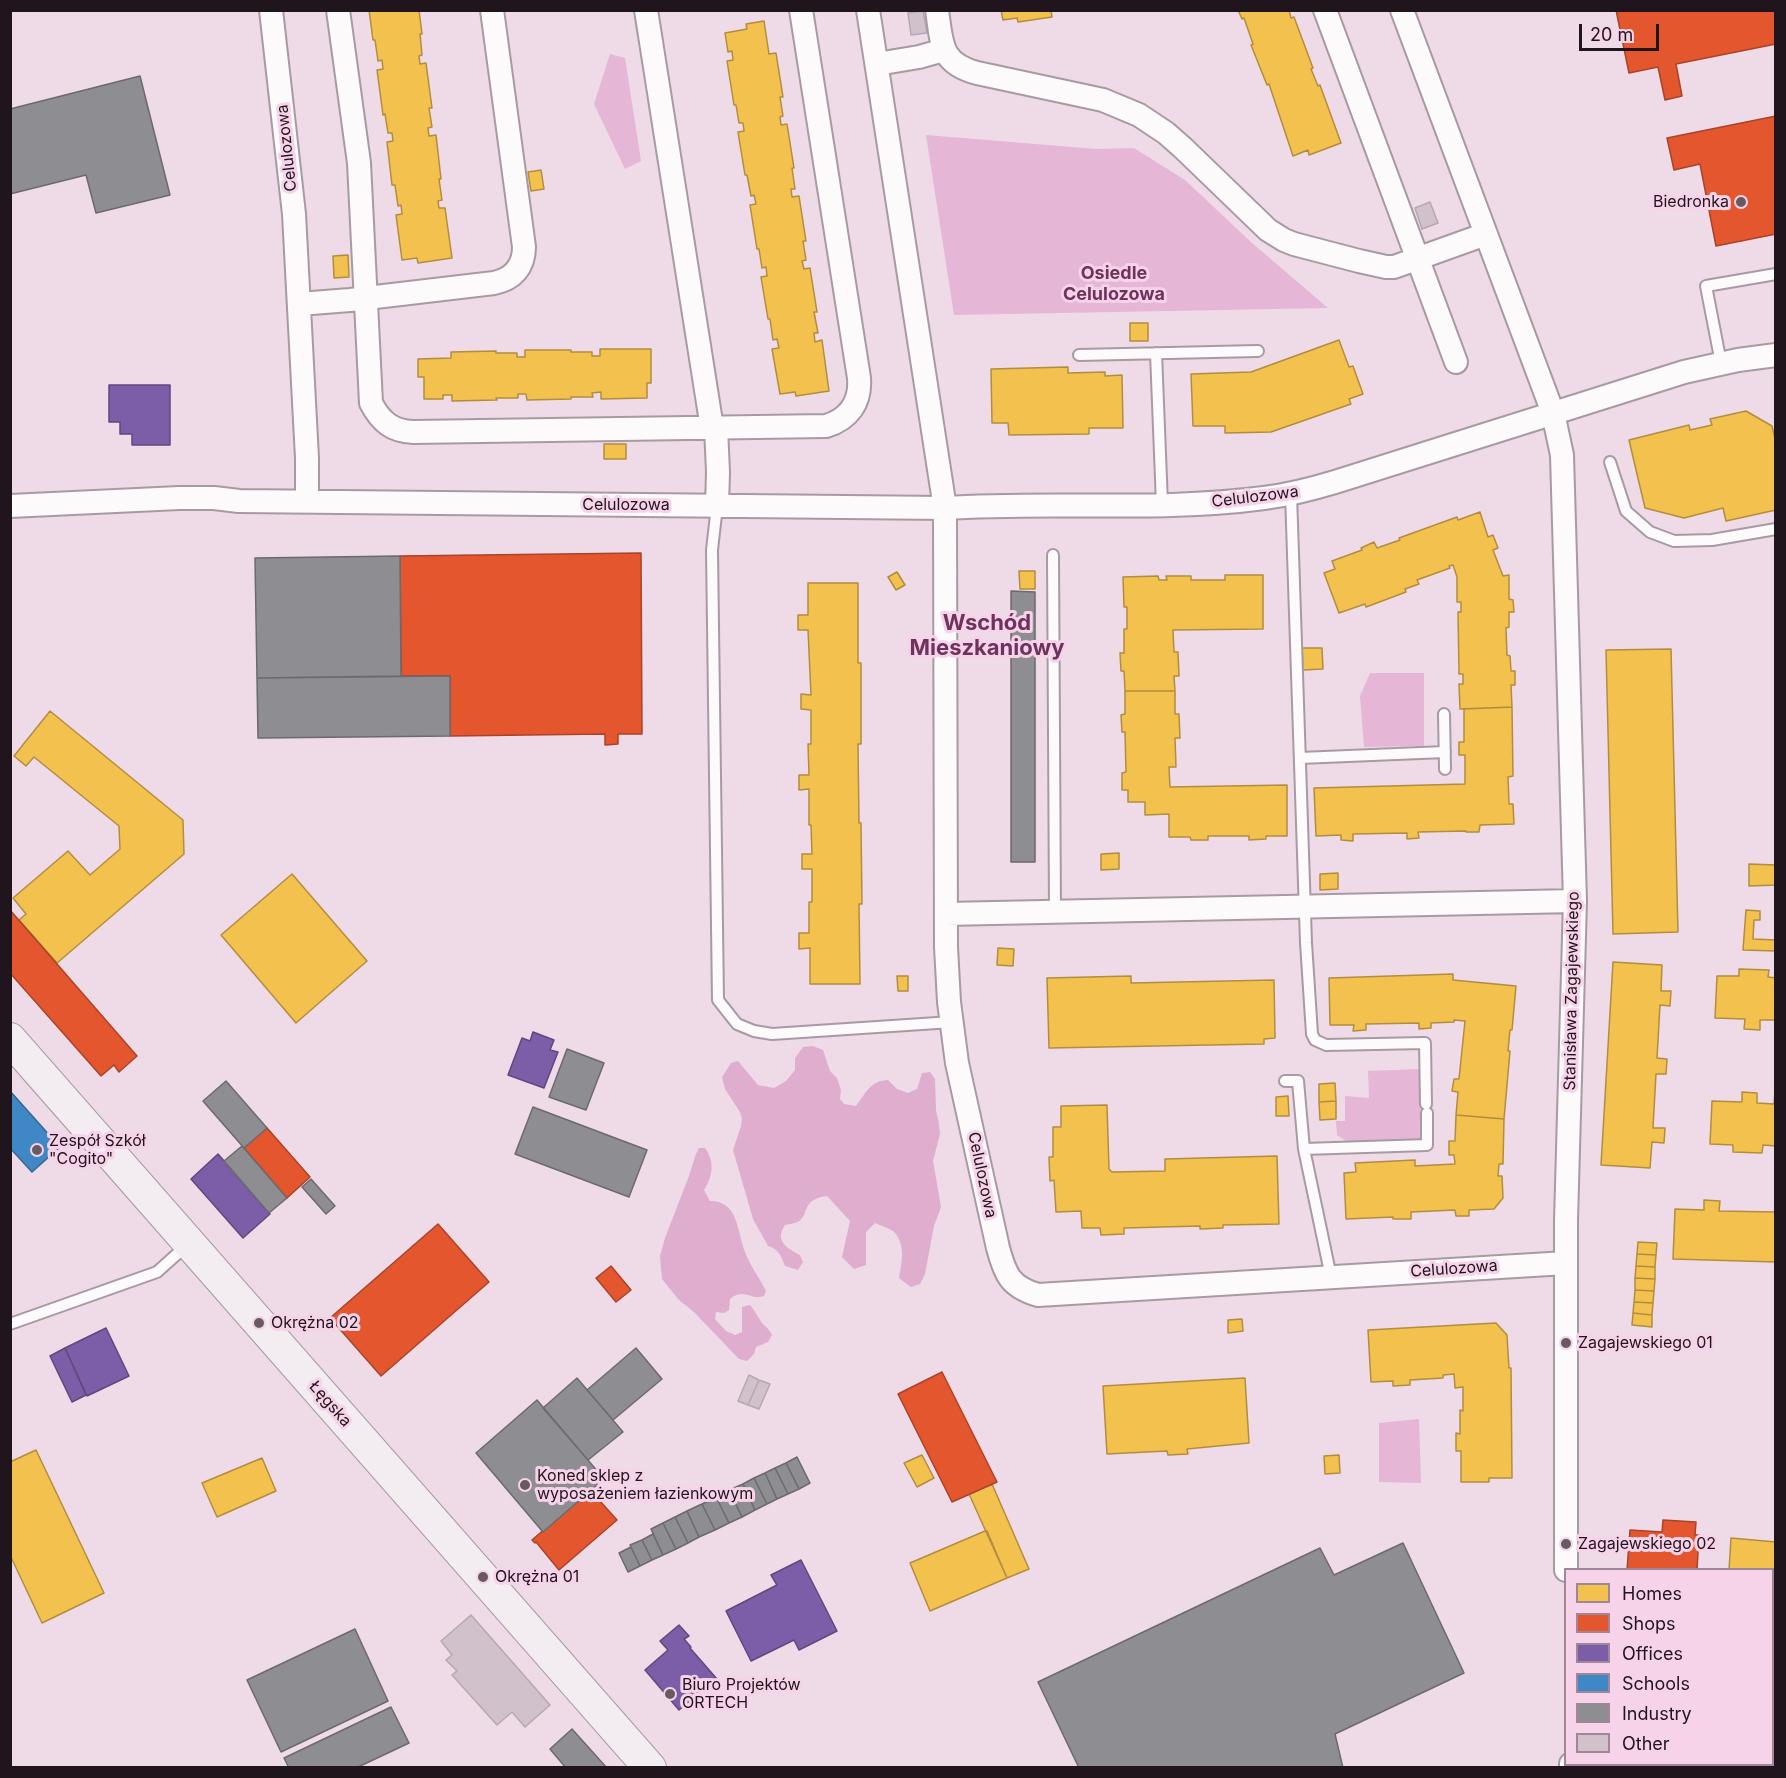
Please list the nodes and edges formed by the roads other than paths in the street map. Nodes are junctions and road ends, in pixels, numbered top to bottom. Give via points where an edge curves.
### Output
1 (271, 10) edge
2 (338, 10) edge
3 (492, 10) edge
4 (646, 10) edge
5 (801, 10) edge
6 (868, 10) edge
7 (937, 10) edge
8 (1325, 10) edge
9 (1402, 10) edge
10 (944, 50) junction
11 (877, 64) junction
12 (1486, 234) junction
13 (1418, 259) junction
14 (1776, 274) edge
15 (366, 297) junction
16 (299, 304) junction
17 (1258, 351) dead end
18 (1156, 353) junction
19 (1079, 355) dead end
20 (1776, 355) edge
21 (1456, 363) dead end
22 (1721, 363) junction
23 (1553, 413) junction
24 (714, 428) junction
25 (1610, 462) dead end
26 (1291, 494) junction
27 (306, 501) junction
28 (1162, 504) junction
29 (10, 506) edge
30 (717, 506) junction
31 (945, 508) junction
32 (1776, 529) edge
33 (1053, 555) dead end
34 (1444, 714) dead end
35 (1445, 752) junction
36 (1300, 758) junction
37 (1445, 769) dead end
38 (1575, 901) junction
39 (1305, 907) junction
40 (1055, 912) junction
41 (946, 914) junction
42 (952, 1022) junction
43 (10, 1039) edge
44 (1285, 1081) dead end
45 (1304, 1149) junction
46 (189, 1243) junction
47 (1566, 1263) junction
48 (1331, 1277) junction
49 (10, 1324) edge
50 (1566, 1568) edge
51 (650, 1767) edge

1 - 16 street, Celulozowa via 294,214
2 - 15 street via 359,163
3 - 15 street via 524,247 521,265 502,281
4 - 24 street
5 - 24 street via 860,388 849,413 826,426
6 - 11 street
7 - 10 street
8 - 13 street
9 - 12 street
10 - 11 street
10 - 13 street via 963,70 1103,100 1139,116 1166,133 1268,230 1284,240 1386,267
11 - 31 street
12 - 13 street
12 - 23 street
13 - 21 street
14 - 22 lane via 1706,286
15 - 16 street
15 - 24 street via 371,403 386,424 395,429 413,432
16 - 27 street, Celulozowa
17 - 18 lane
18 - 19 lane
18 - 28 lane
20 - 22 street, Celulozowa
22 - 23 street, Celulozowa
23 - 26 street, Celulozowa
23 - 38 street, Stanisława Zagajewskiego via 1563,476
24 - 30 street
25 - 32 lane via 1626,511 1650,532 1674,541 1712,540
26 - 28 street, Celulozowa
26 - 36 lane
27 - 29 street, Celulozowa via 179,498
27 - 30 street, Celulozowa
28 - 31 street, Celulozowa
30 - 31 street, Celulozowa
30 - 42 lane via 712,550 718,1000 737,1024 772,1034
31 - 41 street, Celulozowa
33 - 40 lane
34 - 35 lane
35 - 36 lane
35 - 37 lane
36 - 39 lane
38 - 39 street
38 - 47 street, Stanisława Zagajewskiego
39 - 40 street
39 - 45 lane via 1312,1034 1326,1046 1425,1043 1427,1145
40 - 41 street
41 - 42 street, Celulozowa
42 - 48 street, Celulozowa via 957,1063 1003,1268 1025,1291 1038,1294
43 - 46 street, Łęgska
44 - 45 lane via 1298,1081
45 - 48 lane
46 - 49 lane via 157,1272
46 - 51 street, Łęgska
47 - 48 street, Celulozowa
47 - 50 street, Stanisława Zagajewskiego

